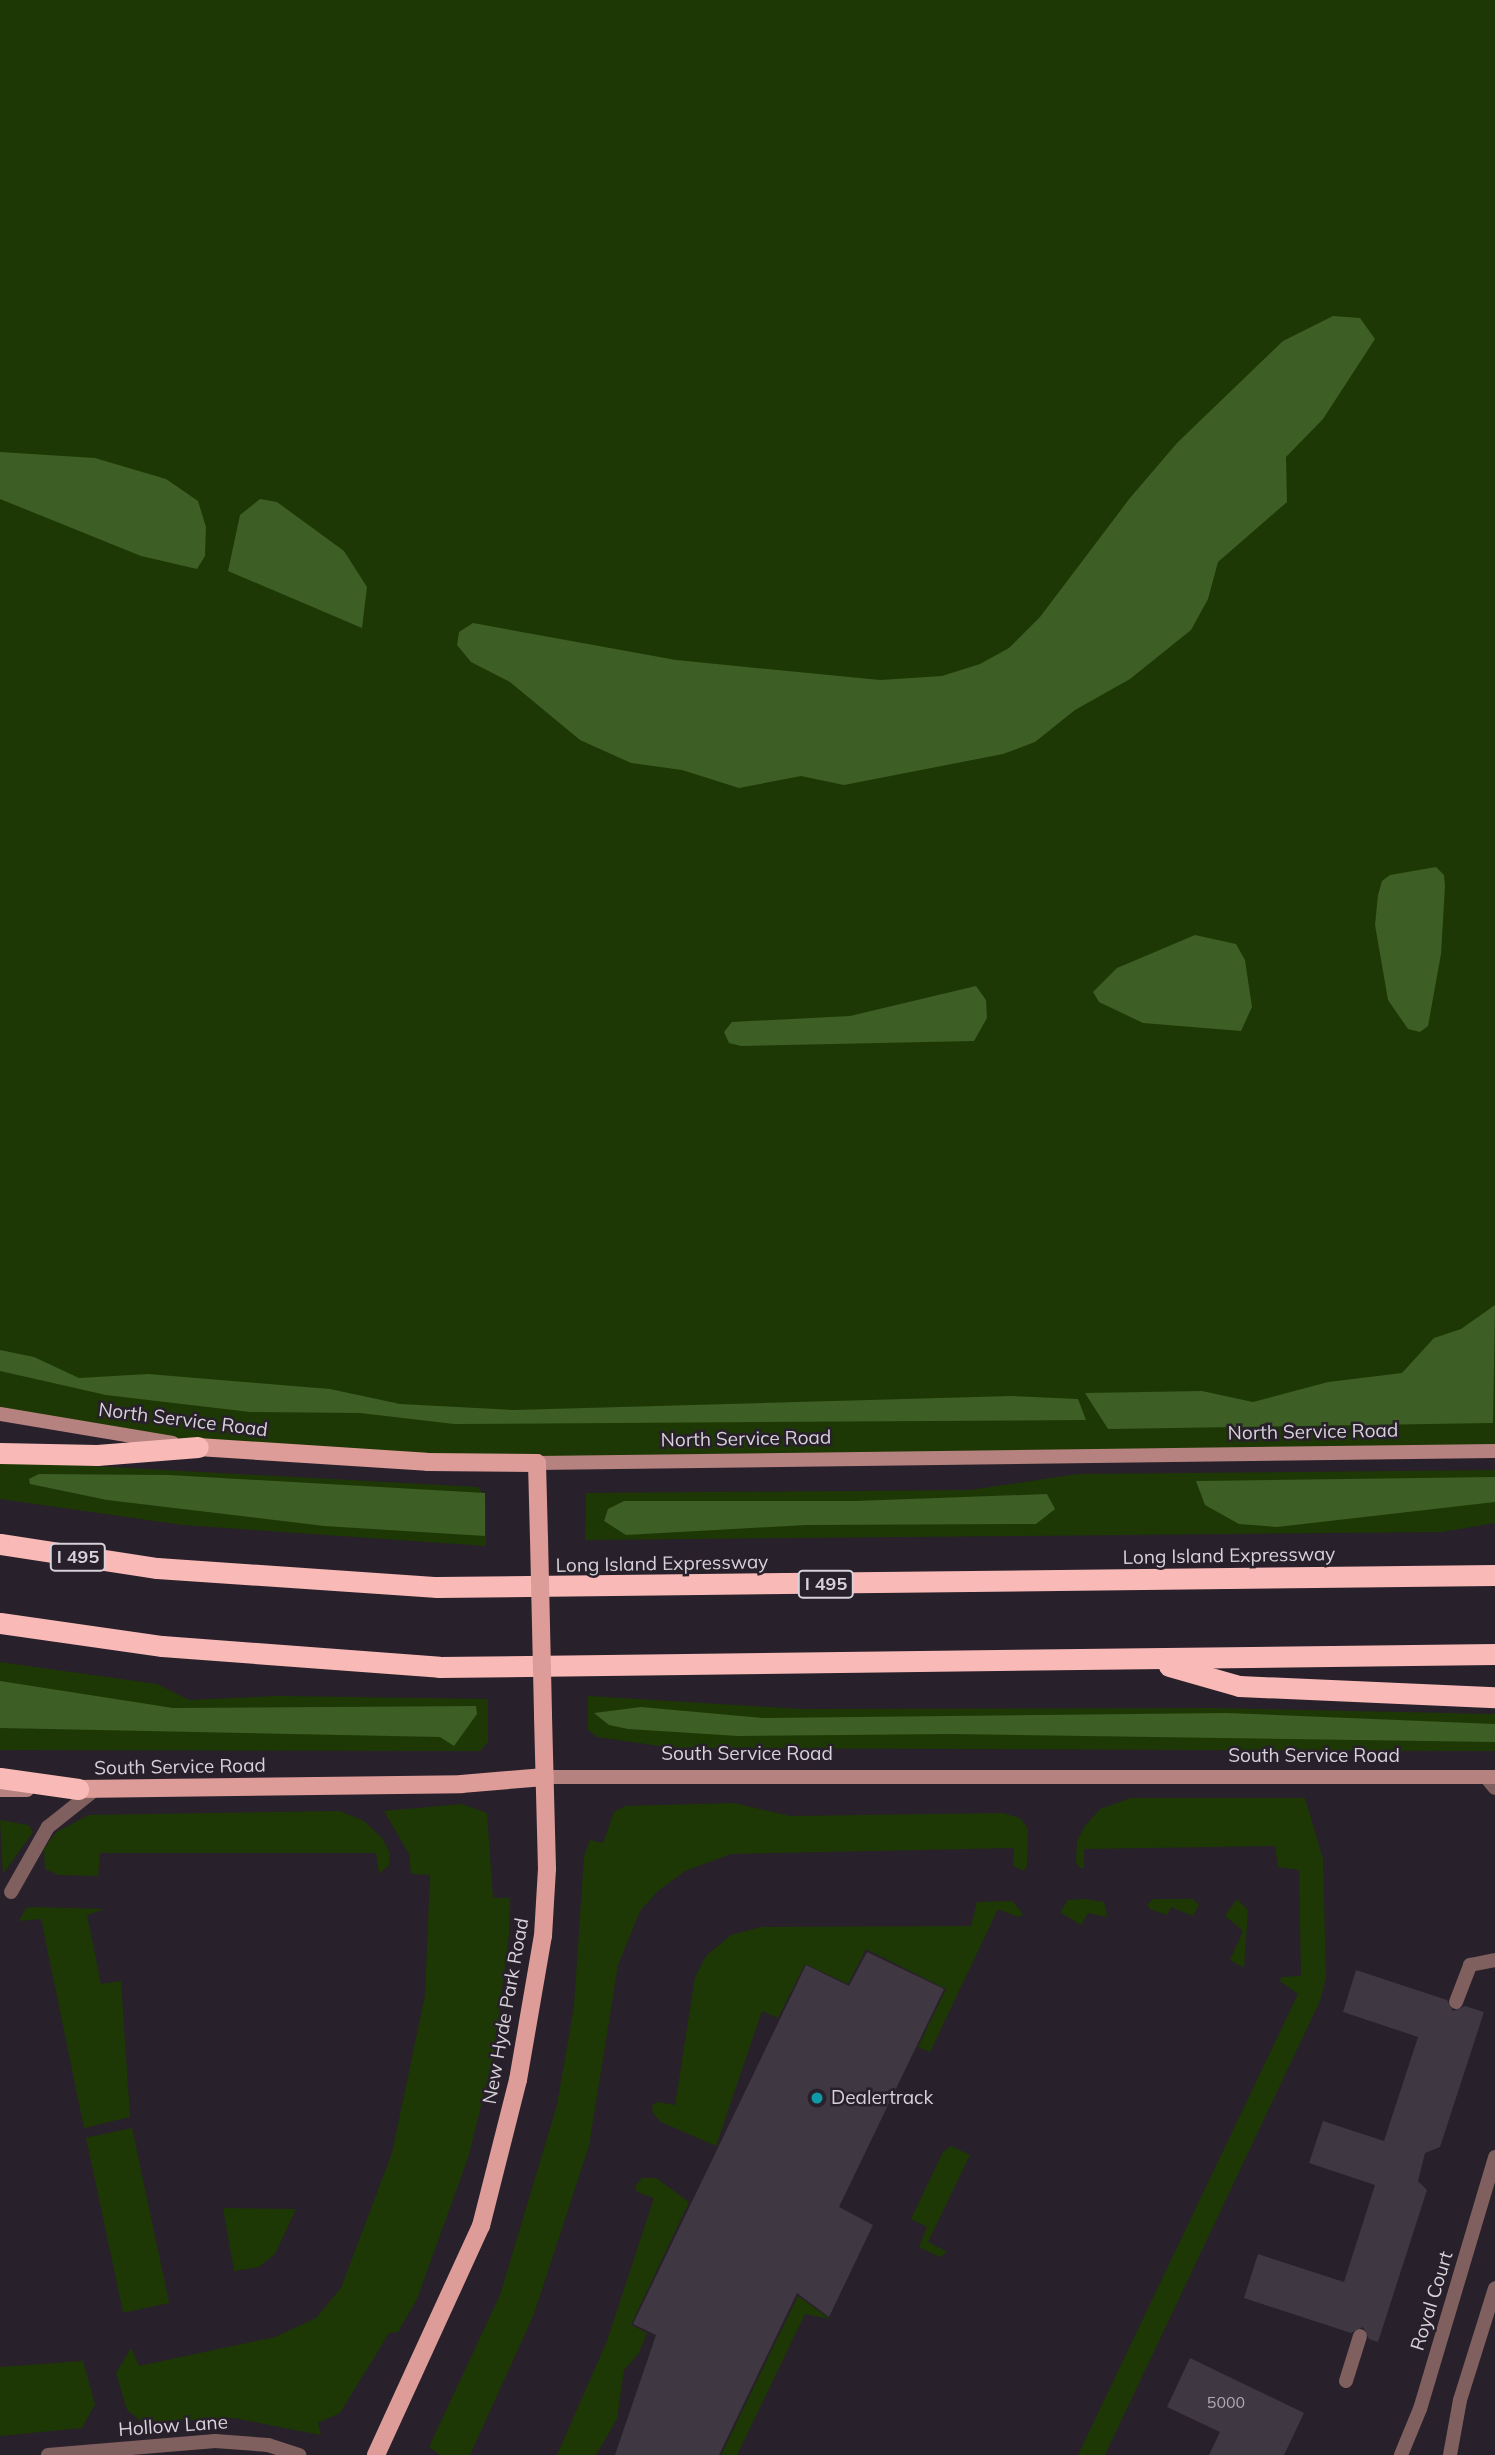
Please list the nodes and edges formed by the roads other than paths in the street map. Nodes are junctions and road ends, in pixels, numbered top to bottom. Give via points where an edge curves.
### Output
1 (0, 1414) edge
2 (198, 1447) junction
3 (1495, 1451) edge
4 (0, 1453) edge
5 (537, 1463) junction
6 (0, 1544) edge
7 (1495, 1575) edge
8 (0, 1623) edge
9 (1495, 1654) edge
10 (1147, 1660) junction
11 (1495, 1697) edge
12 (545, 1777) junction
13 (0, 1778) edge
14 (1492, 1781) edge
15 (87, 1789) junction
16 (0, 1790) edge
17 (11, 1892) dead end
18 (1495, 1960) edge
19 (1456, 2003) dead end
20 (1495, 2158) edge
21 (1495, 2288) edge
22 (1360, 2336) dead end
23 (1346, 2381) dead end
24 (48, 2455) edge
25 (299, 2455) edge
26 (376, 2455) edge
27 (1401, 2455) edge
28 (1450, 2455) edge

1 - 2 main road, North Service Road
2 - 4 highway via 97,1455
2 - 5 main road, North Service Road via 427,1462
3 - 5 main road, North Service Road
5 - 12 main road, New Hyde Park Road, bridge
6 - 7 highway, Long Island Expressway / I 495 via 170,1570 437,1587
8 - 10 highway via 162,1646 439,1667
9 - 10 highway
10 - 11 highway via 1239,1686
12 - 14 main road, South Service Road
12 - 15 main road, South Service Road via 461,1784
12 - 26 main road, New Hyde Park Road via 543,1936 497,2172 454,2292
13 - 15 highway
15 - 16 main road, South Service Road
15 - 17 street via 48,1827
18 - 19 street via 1470,1965
20 - 27 street, Royal Court via 1420,2409
21 - 28 street via 1460,2400
22 - 23 street
24 - 25 street, Hollow Lane via 215,2441 268,2445

